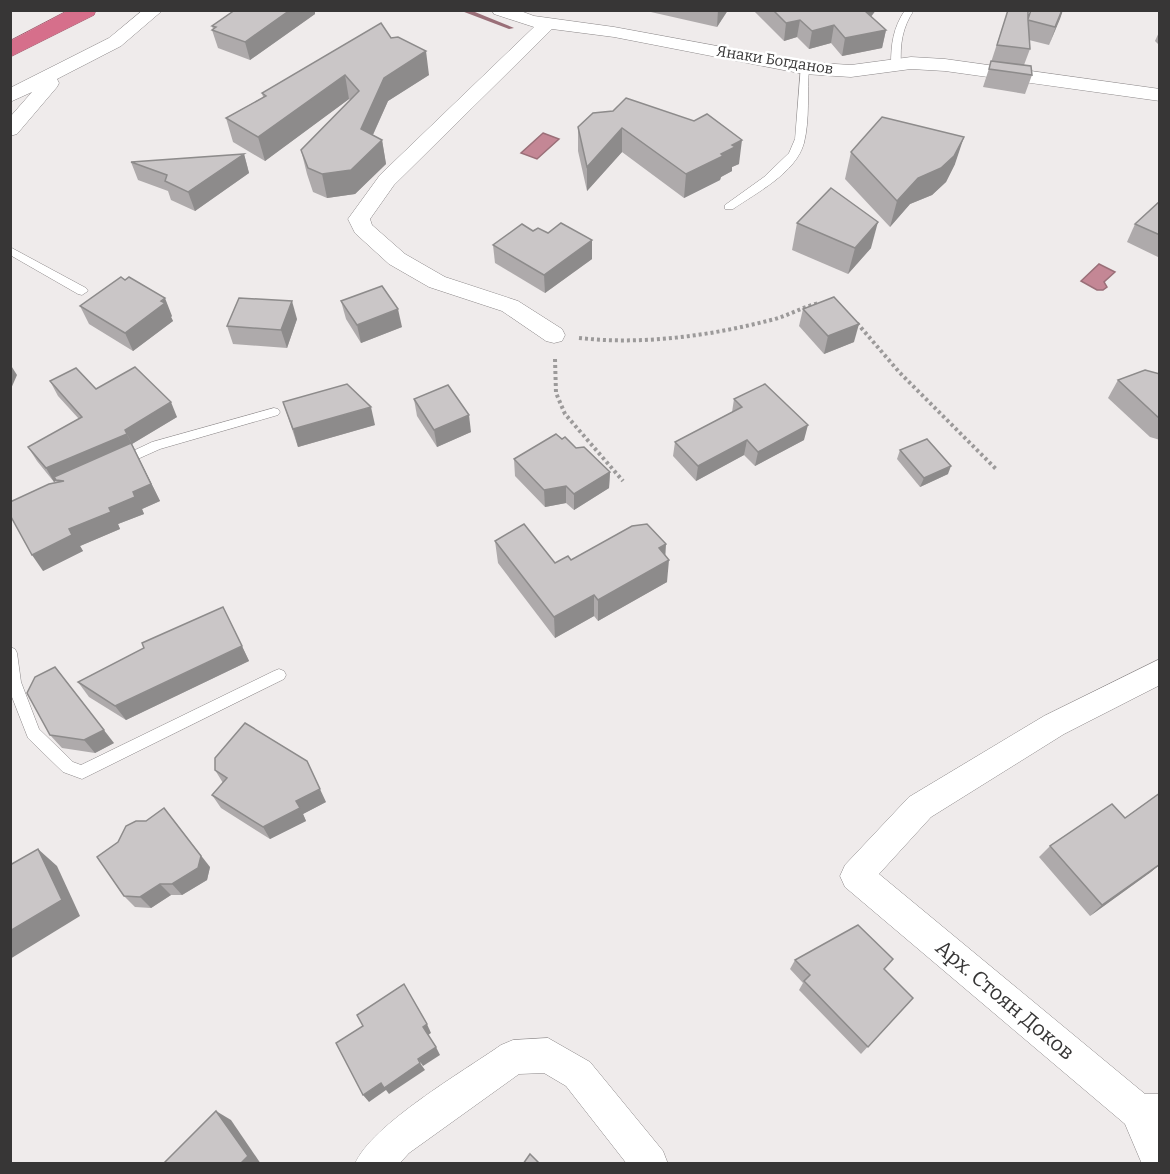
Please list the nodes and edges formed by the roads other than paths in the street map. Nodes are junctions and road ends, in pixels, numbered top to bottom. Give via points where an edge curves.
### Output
1 (43, 10) edge
2 (86, 10) edge
3 (155, 10) edge
4 (910, 10) edge
5 (513, 12) edge
6 (548, 23) junction
7 (10, 28) edge
8 (10, 50) edge
9 (896, 65) junction
10 (804, 68) junction
11 (59, 73) junction
12 (1160, 95) edge
13 (10, 96) edge
14 (10, 130) edge
15 (729, 207) dead end
16 (10, 250) edge
17 (82, 291) dead end
18 (554, 335) road end
19 (274, 412) dead end
20 (115, 464) edge
21 (10, 653) edge
22 (1160, 671) edge
23 (279, 675) dead end
24 (1149, 1111) edge
25 (1160, 1162) edge
26 (373, 1164) edge
27 (650, 1164) edge

1 - 7 highway
2 - 8 highway
3 - 11 street via 116,42
4 - 9 lane via 895,39
5 - 6 street, Янаки Богданов
6 - 10 street, Янаки Богданов
6 - 18 street via 387,180 359,219 362,228 397,259 437,282 510,306
9 - 10 street, Янаки Богданов via 851,71
9 - 12 street, Янаки Богданов via 945,64
10 - 15 lane via 798,145 780,168
11 - 13 street
11 - 14 street
16 - 17 lane
19 - 20 lane via 156,445
21 - 23 lane via 14,682 33,734 68,767 82,772
22 - 24 street, Арх. Стоян Доков via 1054,725 920,807 856,876
24 - 25 street
26 - 27 street via 396,1140 513,1058 548,1055 578,1074

